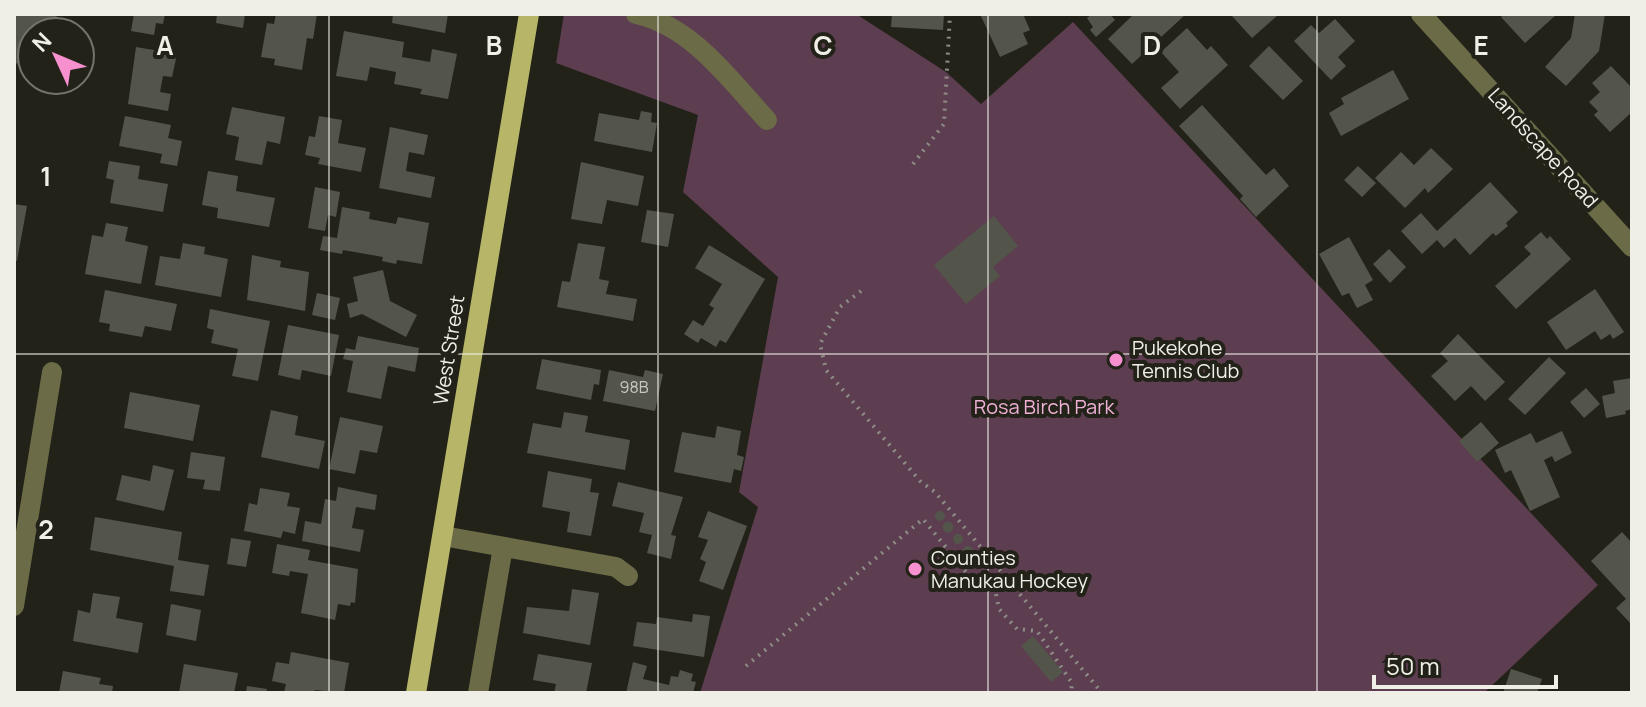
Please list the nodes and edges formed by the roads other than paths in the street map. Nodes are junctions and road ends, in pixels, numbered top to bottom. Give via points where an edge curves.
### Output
1 (529, 14) edge
2 (636, 14) edge
3 (1421, 14) edge
4 (767, 120) dead end
5 (1632, 247) edge
6 (52, 372) dead end
7 (443, 536) junction
8 (503, 547) junction
9 (628, 576) dead end
10 (14, 606) edge
11 (416, 693) edge
12 (478, 693) edge

1 - 7 main road, West Street
2 - 4 street via 690,39
3 - 5 street, Landscape Road
6 - 10 street
7 - 8 street
7 - 11 main road, West Street
8 - 9 street via 616,567
8 - 12 street

